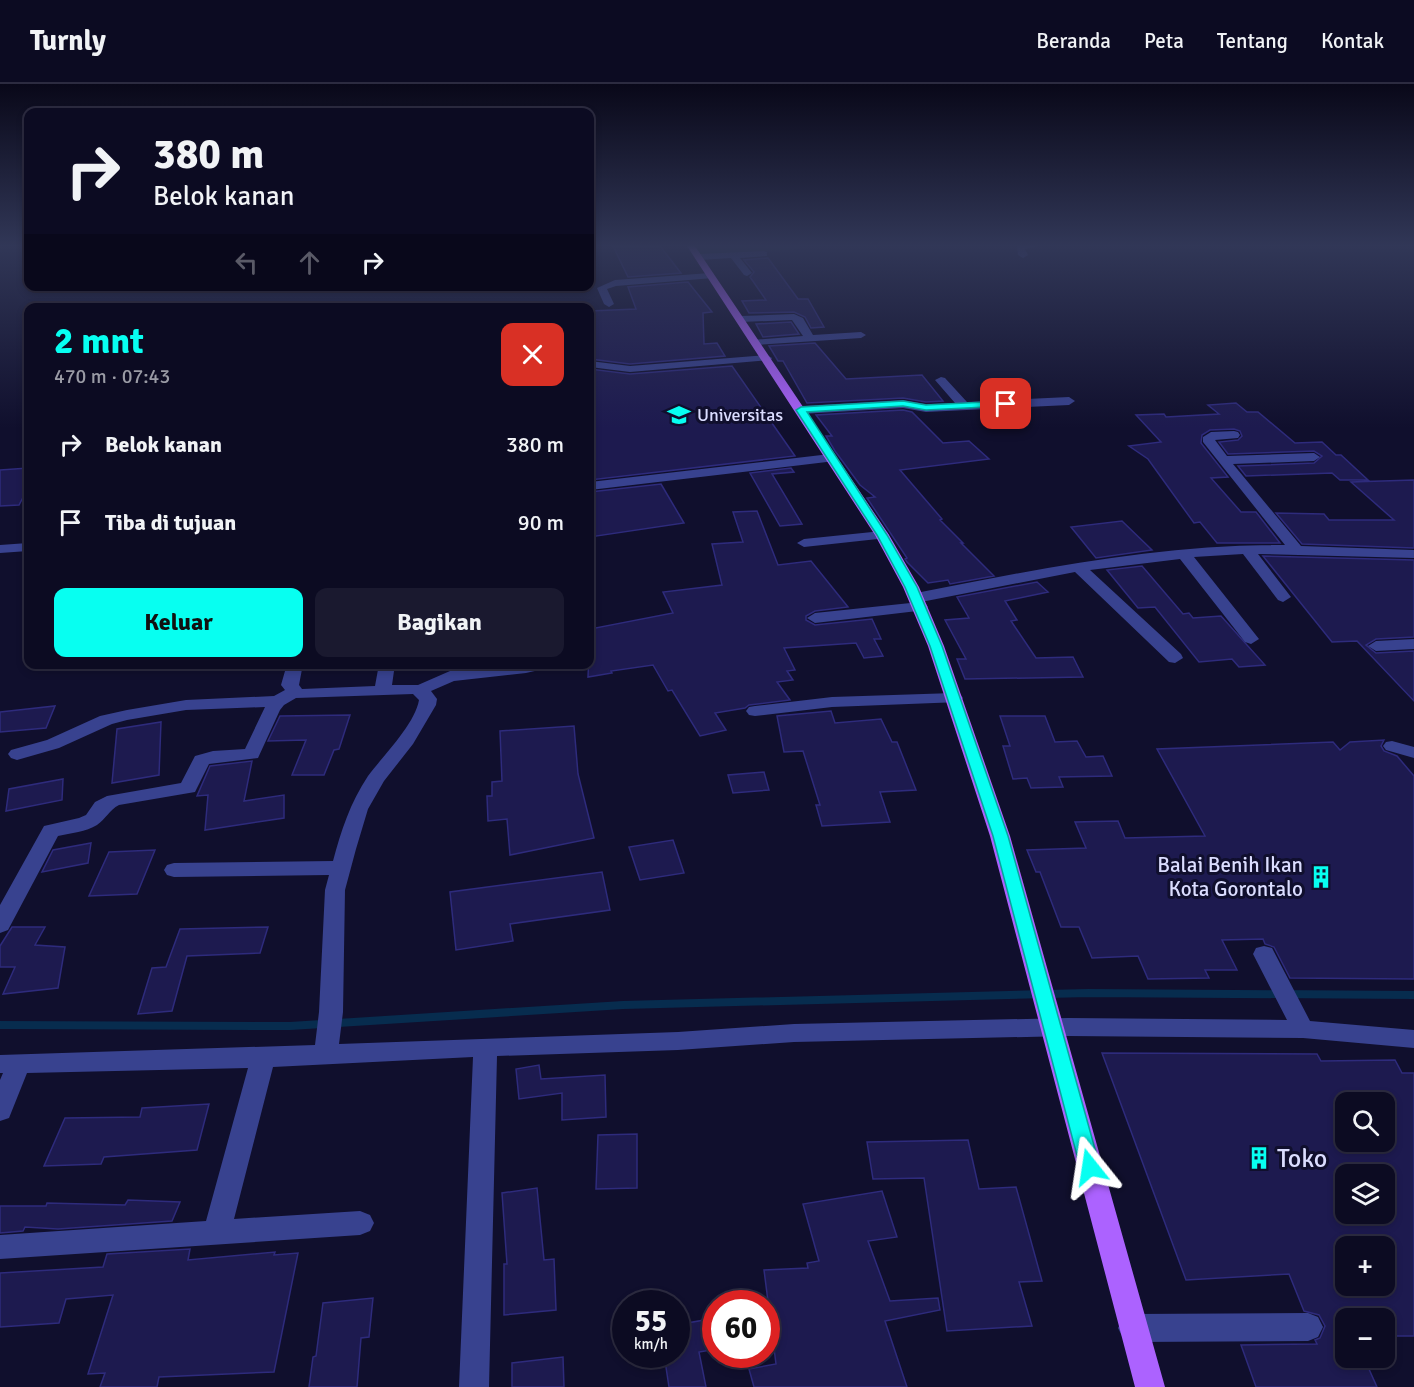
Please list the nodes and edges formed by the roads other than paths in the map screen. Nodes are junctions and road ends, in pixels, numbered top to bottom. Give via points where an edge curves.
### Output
1 (732, 307) edge
2 (741, 319) junction
3 (861, 335) dead end
4 (810, 338) junction
5 (756, 342) junction
6 (768, 358) junction
7 (594, 364) edge
8 (941, 380) dead end
9 (1069, 400) dead end
10 (964, 406) junction
11 (801, 410) junction
12 (1234, 435) dead end
13 (1314, 457) dead end
14 (830, 458) junction
15 (1226, 460) junction
16 (594, 486) edge
17 (882, 535) junction
18 (804, 543) dead end
19 (24, 547) edge
20 (0, 549) edge
21 (1296, 549) junction
22 (1247, 550) junction
23 (1184, 554) junction
24 (1414, 554) edge
25 (1078, 567) junction
26 (1283, 597) dead end
27 (918, 602) junction
28 (815, 618) dead end
29 (1251, 639) dead end
30 (1414, 644) edge
31 (1376, 646) dead end
32 (1175, 658) dead end
33 (294, 669) edge
34 (386, 669) edge
35 (516, 669) edge
36 (383, 690) junction
37 (420, 690) junction
38 (287, 696) junction
39 (954, 698) junction
40 (755, 711) dead end
41 (1392, 746) dead end
42 (1414, 753) edge
43 (17, 754) dead end
44 (341, 868) junction
45 (174, 870) dead end
46 (0, 925) edge
47 (1264, 954) dead end
48 (1298, 1019) junction
49 (1051, 1021) junction
50 (329, 1034) junction
51 (1414, 1039) edge
52 (485, 1049) junction
53 (263, 1058) junction
54 (10, 1064) edge
55 (0, 1111) edge
56 (360, 1222) dead end
57 (216, 1231) junction
58 (0, 1247) edge
59 (1308, 1327) dead end
60 (1133, 1328) junction
61 (474, 1387) edge
62 (1150, 1387) edge

1 - 2 main road
2 - 4 street via 794,317
2 - 5 main road
3 - 4 street
4 - 5 street
5 - 6 main road
6 - 7 street via 630,369
6 - 11 main road
8 - 10 street
9 - 10 street
10 - 11 street via 926,408 903,404
11 - 14 main road
12 - 15 street via 1209,437
13 - 15 street
14 - 16 street
14 - 17 main road
15 - 21 street
17 - 18 street
17 - 27 main road
19 - 20 street
21 - 22 street
21 - 24 street
22 - 23 street
22 - 26 street
23 - 25 street
23 - 29 street
25 - 27 street
25 - 32 street
27 - 28 street
27 - 39 main road
30 - 31 street
33 - 38 street
34 - 36 street
35 - 37 street via 450,676
36 - 37 street
36 - 38 street
37 - 44 street via 428,699 427,705 358,809
38 - 43 street via 127,715
38 - 46 street via 252,754 207,758 200,763 188,788 114,800 85,823 51,831
39 - 40 street via 832,702
39 - 49 main road via 1000,836
41 - 42 street
44 - 45 street
44 - 50 street via 332,929
47 - 48 street
48 - 49 street
48 - 51 street
49 - 52 street
49 - 60 main road
50 - 52 street
50 - 53 street
52 - 61 street
53 - 54 street
53 - 57 street
54 - 55 street
56 - 57 street
57 - 58 street
59 - 60 street
60 - 62 main road

